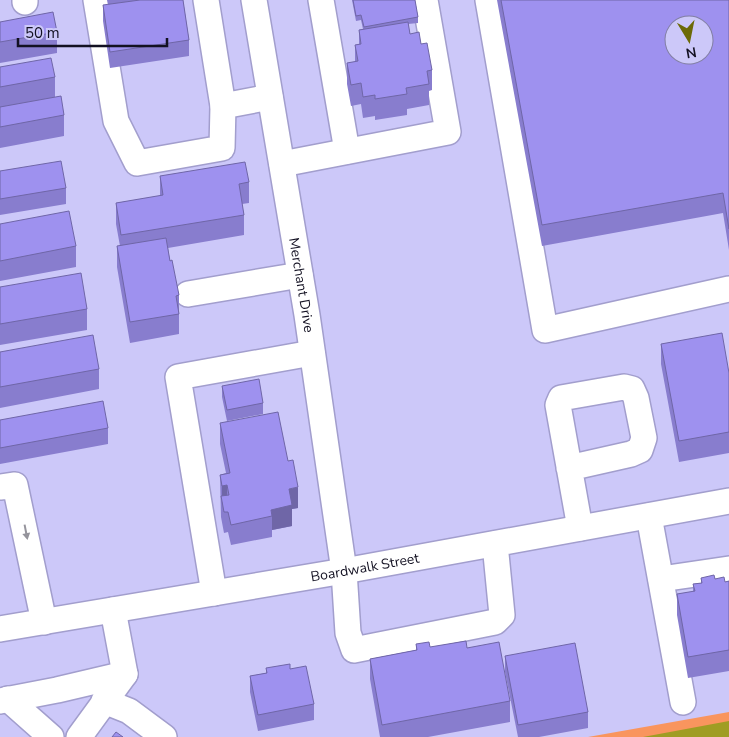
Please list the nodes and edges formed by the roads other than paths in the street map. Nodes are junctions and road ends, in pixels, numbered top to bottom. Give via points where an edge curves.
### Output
1 (96, 0) edge
2 (206, 0) edge
3 (254, 0) edge
4 (321, 0) edge
5 (425, 0) edge
6 (488, 0) edge
7 (270, 97) junction
8 (223, 106) junction
9 (347, 151) junction
10 (282, 164) junction
11 (300, 276) junction
12 (729, 289) edge
13 (188, 294) dead end
14 (312, 353) junction
15 (569, 468) dead end
16 (8, 486) edge
17 (729, 502) edge
18 (649, 516) junction
19 (580, 528) junction
20 (495, 544) junction
21 (729, 569) edge
22 (344, 571) junction
23 (661, 579) junction
24 (214, 593) junction
25 (113, 610) junction
26 (44, 622) junction
27 (0, 629) edge
28 (125, 674) junction
29 (4, 700) edge
30 (104, 701) junction
31 (683, 702) dead end
32 (52, 737) edge
33 (79, 737) edge
34 (164, 737) edge

1 - 8 street via 116,121 137,164 222,148
2 - 8 street
3 - 7 street, Merchant Drive
4 - 9 street
5 - 9 street via 448,132
6 - 12 street via 544,330
7 - 8 street
7 - 10 street, Merchant Drive
9 - 10 street
10 - 11 street, Merchant Drive
11 - 13 street
11 - 14 street, Merchant Drive
14 - 22 street, Merchant Drive
14 - 24 street via 178,377
15 - 19 street
16 -> 26 street
17 - 18 street, Boardwalk Street
18 - 19 street, Boardwalk Street
18 - 23 street
19 - 20 street, Boardwalk Street
20 - 22 street, Boardwalk Street
20 - 22 street, Merchant Drive via 502,615 495,622 354,650 348,633
21 - 23 street
22 - 24 street, Boardwalk Street
23 - 31 street
24 - 25 street, Boardwalk Street
25 - 26 street, Boardwalk Street
25 - 28 street
26 - 27 street, Boardwalk Street
28 - 29 street
28 - 30 street
29 - 32 street
30 - 33 street
30 - 34 street via 129,711

